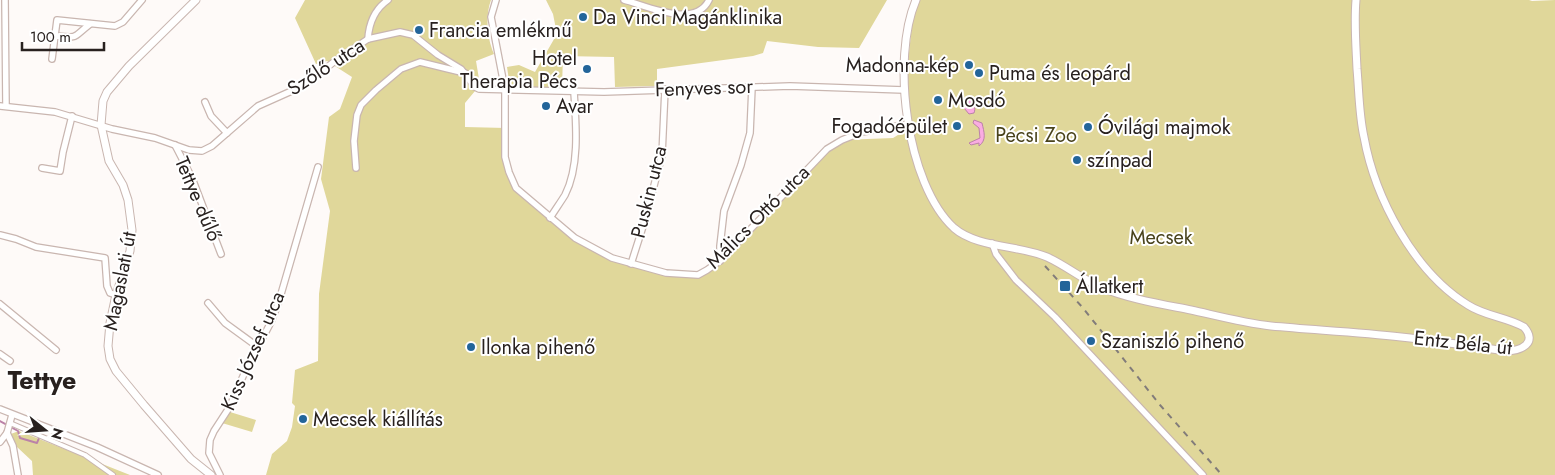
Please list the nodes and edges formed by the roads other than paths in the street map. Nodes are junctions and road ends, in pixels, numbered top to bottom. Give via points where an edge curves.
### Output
1 (5, 0) edge
2 (142, 0) edge
3 (196, 0) edge
4 (388, 0) edge
5 (496, 0) edge
6 (624, 0) edge
7 (709, 0) edge
8 (916, 0) edge
9 (1356, 0) edge
10 (90, 24) junction
11 (55, 36) junction
12 (368, 39) junction
13 (52, 59) dead end
14 (450, 67) junction
15 (752, 87) junction
16 (664, 89) junction
17 (505, 90) junction
18 (904, 90) junction
19 (574, 92) junction
20 (205, 102) dead end
21 (3, 106) edge
22 (72, 116) junction
23 (909, 124) junction
24 (101, 125) junction
25 (227, 133) junction
26 (175, 145) junction
27 (318, 166) dead end
28 (42, 168) dead end
29 (356, 168) dead end
30 (550, 218) junction
31 (0, 236) edge
32 (992, 243) junction
33 (221, 254) dead end
34 (720, 261) junction
35 (631, 264) junction
36 (116, 295) junction
37 (208, 303) dead end
38 (0, 304) edge
39 (258, 347) junction
40 (56, 350) dead end
41 (0, 354) edge
42 (10, 361) dead end
43 (0, 409) edge
44 (12, 414) junction
45 (9, 427) junction
46 (0, 442) edge
47 (18, 475) edge
48 (113, 475) edge
49 (158, 475) edge
50 (211, 475) edge
51 (220, 475) edge
52 (1203, 475) edge

1 - 21 street
2 - 10 street via 123,22 115,26
3 - 24 street, Magaslati út via 107,92
4 - 12 street via 372,18
5 - 17 street, Málics Ottó utca via 491,17
6 - 7 street via 688,15 702,10
8 - 18 street via 904,59
9 - 32 street, Entz Béla út via 1355,32 1364,138 1385,204 1419,259 1446,288 1477,311 1524,327 1529,339 1521,350 1249,322 1100,287 1047,257
10 - 11 street via 78,36
10 - 11 street via 57,20
11 - 13 street
12 - 14 street, Szőlő utca via 406,32
12 - 25 street, Szőlő utca via 305,85 258,106
14 - 17 street via 465,73 479,89
14 - 29 street via 411,64 361,105 354,142
15 - 16 street, Fenyves sor
15 - 18 street, Fenyves sor
15 - 34 street via 750,133 724,211
16 - 19 street, Fenyves sor
16 - 35 street, Puskin utca via 662,155
17 - 19 street, Fenyves sor
17 - 30 street, Málics Ottó utca via 505,157 509,172 516,188
18 - 23 street
19 - 30 street via 575,153 571,174 565,194
20 - 25 street via 211,116
21 - 22 street, Szőlő utca
22 - 24 street, Szőlő utca
22 - 28 street via 60,171
23 - 32 street via 922,175 942,212 955,228 976,240
23 - 34 street, Málics Ottó utca via 862,132 827,149
24 - 26 street, Szőlő utca
24 - 36 street, Magaslati út via 108,161 128,200 132,230 130,251
25 - 26 street, Szőlő utca via 202,151
26 - 33 street, Tettye dűlő via 192,178
27 - 39 street, Kiss József utca via 279,300
30 - 35 street, Málics Ottó utca via 575,238
31 - 36 street via 36,248 105,258 106,286 110,293
32 - 52 street via 996,254 1016,280 1061,323
34 - 35 street, Málics Ottó utca via 698,275 666,273
36 - 50 street, Magaslati út via 108,335 113,366 191,459
37 - 39 street via 225,323
38 - 40 street
39 - 51 street, Kiss József utca via 210,440 209,453
41 - 42 street
43 - 44 street
44 - 45 street
44 - 49 street
45 - 46 street
45 - 47 street
45 - 48 street via 85,455

